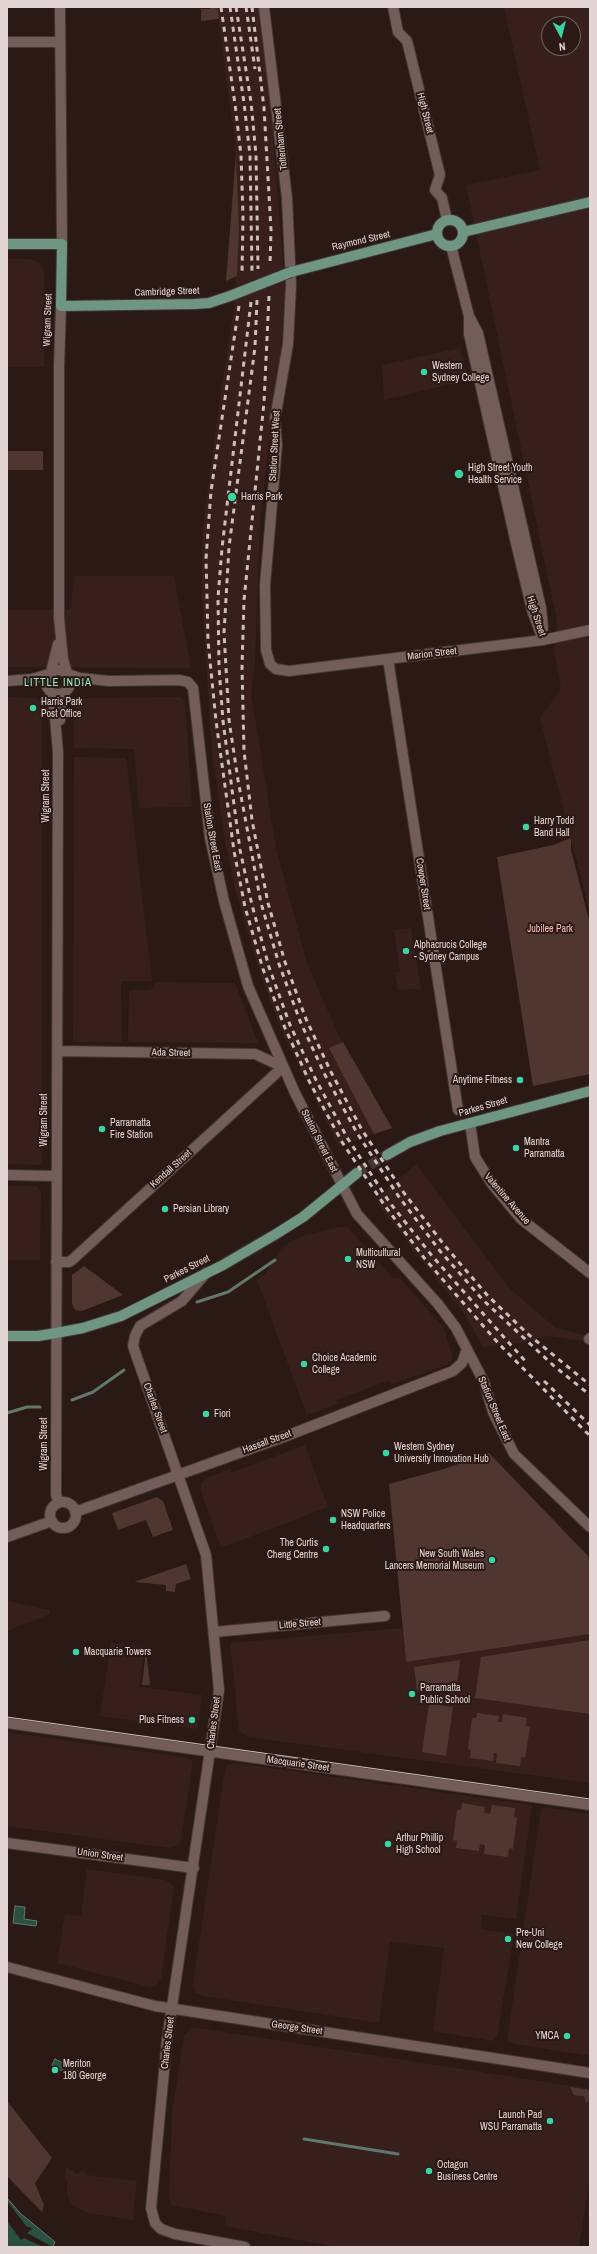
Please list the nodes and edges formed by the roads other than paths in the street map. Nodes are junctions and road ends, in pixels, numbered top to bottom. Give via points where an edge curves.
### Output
1 (60, 7) edge
2 (264, 7) edge
3 (393, 7) edge
4 (7, 42) edge
5 (60, 42) junction
6 (590, 202) edge
7 (447, 220) junction
8 (463, 232) junction
9 (437, 234) junction
10 (7, 244) edge
11 (62, 244) junction
12 (451, 246) junction
13 (291, 272) junction
14 (61, 306) junction
15 (590, 630) edge
16 (59, 634) junction
17 (543, 640) junction
18 (388, 659) junction
19 (273, 668) joint
20 (50, 673) junction
21 (67, 674) junction
22 (7, 681) edge
23 (109, 681) junction
24 (49, 689) junction
25 (67, 690) junction
26 (58, 736) junction
27 (57, 1051) junction
28 (283, 1067) junction
29 (590, 1091) edge
30 (458, 1110) dead end
31 (470, 1123) junction
32 (387, 1155) tunnel mouth
33 (357, 1173) tunnel mouth
34 (7, 1175) edge
35 (56, 1176) junction
36 (342, 1186) junction
37 (56, 1262) junction
38 (206, 1273) junction
39 (590, 1273) edge
40 (56, 1333) junction
41 (7, 1336) edge
42 (467, 1349) junction
43 (178, 1475) junction
44 (59, 1503) junction
45 (75, 1512) junction
46 (52, 1521) junction
47 (590, 1527) edge
48 (7, 1537) edge
49 (386, 1616) dead end
50 (214, 1632) junction
51 (7, 1723) edge
52 (211, 1752) junction
53 (590, 1805) edge
54 (7, 1843) edge
55 (194, 1868) junction
56 (7, 1967) edge
57 (172, 2009) junction
58 (590, 2073) edge
59 (245, 2247) edge

1 - 5 street, Wigram Street
2 - 13 street, Tottenham Street via 287,198
3 - 7 street, High Street via 398,32 407,41 440,175 435,190 442,198
4 - 5 street
5 - 11 street, Wigram Street
6 - 8 main road
7 - 8 main road via 458,223
7 - 9 main road via 440,224
8 - 12 main road via 460,241
9 - 12 main road via 441,242
9 - 13 main road, Raymond Street
10 - 11 main road
11 - 14 main road, Wigram Street
12 - 17 street, High Street via 469,316 478,333 541,608
13 - 14 main road, Cambridge Street, bridge via 209,303
13 - 19 street, Station Street West via 288,344 275,420 277,445 264,597 267,655
14 - 16 street, Wigram Street
15 - 17 street, Marion Street
16 - 20 street, Wigram Street
16 - 21 street, Wigram Street
17 - 18 street, Marion Street
18 - 19 street, Marion Street via 290,671
18 - 30 street, Cowper Street
20 - 21 street via 59,670
20 - 22 street via 32,679
20 - 24 street via 46,680
21 - 23 street
21 - 25 street via 71,681
22 - 24 street
23 - 25 street
23 - 28 street, Station Street East via 179,680 191,685 195,696 210,838 224,901 248,986
24 - 25 street via 58,694
24 - 26 street, Wigram Street
25 - 26 street, Wigram Street
26 - 27 street, Wigram Street
27 - 28 street, Ada Street via 255,1054
27 - 35 street, Wigram Street
28 - 36 street, Station Street East
28 - 37 street, Kendall Street via 69,1262
29 - 31 main road, Parkes Street
31 - 32 main road, Parkes Street via 410,1142
31 - 39 street, Valentine Avenue via 475,1157 492,1184 521,1219
33 - 36 main road, Parkes Street
34 - 35 street
35 - 37 street, Wigram Street
36 - 38 main road, Parkes Street via 303,1217
36 - 42 street, Station Street East via 357,1214 438,1304
37 - 40 street, Wigram Street
38 - 40 main road, Parkes Street via 121,1316
38 - 43 street, Charles Street via 182,1301 140,1326 133,1346
40 - 41 main road, Parkes Street
40 - 44 street, Wigram Street via 56,1496
42 - 43 street, Hassall Street via 458,1369
42 - 47 street, Station Street East via 484,1382 493,1412 514,1454
43 - 45 street, Hassall Street
43 - 50 street, Charles Street via 206,1555
44 - 45 street via 68,1503
44 - 46 street via 52,1508
45 - 46 street via 73,1523 66,1527 58,1527
46 - 48 street
49 - 50 street, Little Street
50 - 52 street, Charles Street via 219,1690
51 - 52 street, Macquarie Street
52 - 53 street, Macquarie Street
52 - 55 street, Charles Street
54 - 55 street, Union Street
55 - 57 street, Charles Street
56 - 57 street, George Street
57 - 58 street, George Street
57 - 59 street, Charles Street via 151,2194 152,2216 161,2229 175,2234

